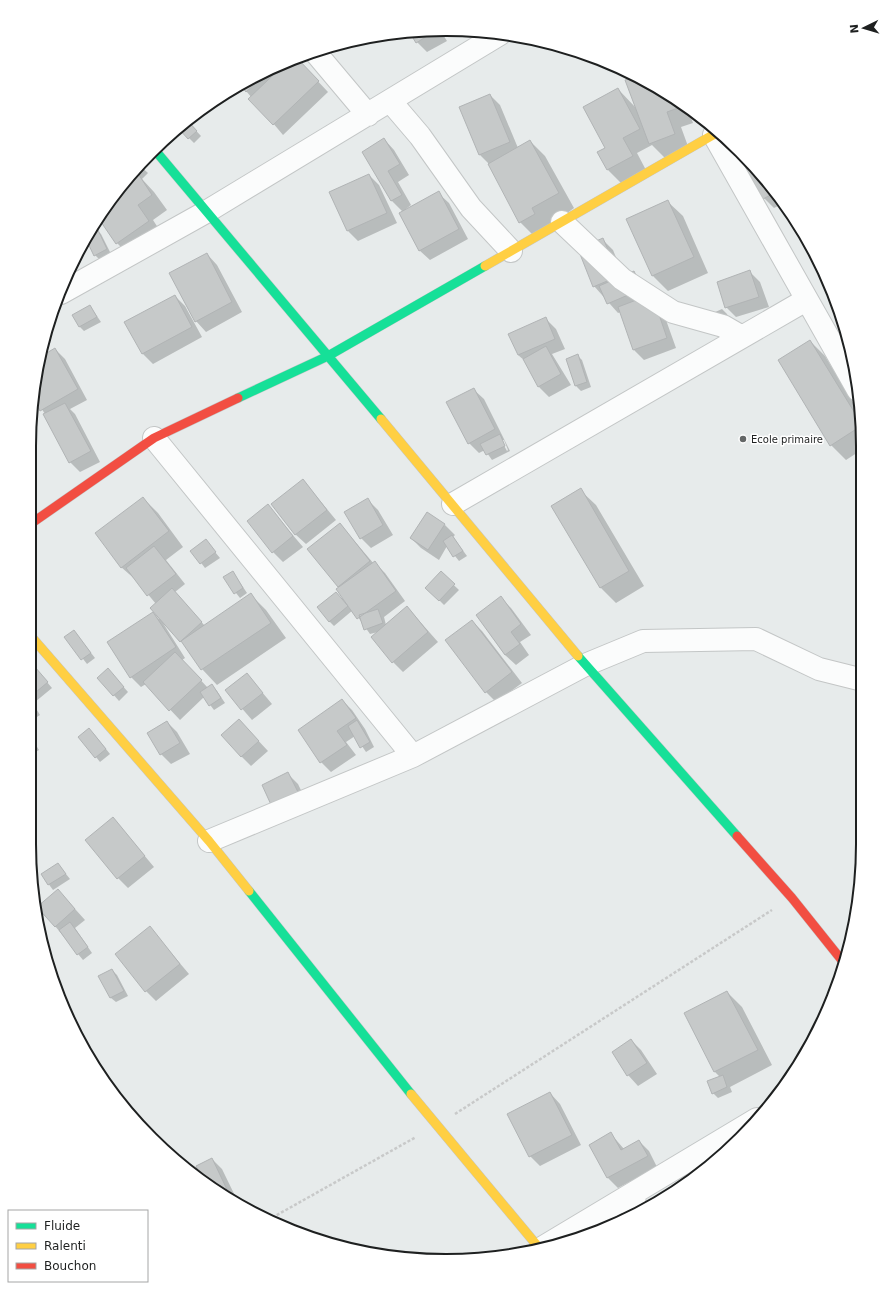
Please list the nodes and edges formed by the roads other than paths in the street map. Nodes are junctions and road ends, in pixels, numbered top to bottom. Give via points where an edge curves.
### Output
1 (492, 39) edge
2 (319, 57) edge
3 (391, 102) junction
4 (368, 115) junction
5 (713, 136) edge
6 (720, 142) edge
7 (159, 154) edge
8 (206, 212) junction
9 (562, 222) junction
10 (511, 251) junction
11 (67, 290) edge
12 (806, 300) junction
13 (742, 337) junction
14 (328, 356) junction
15 (849, 375) edge
16 (154, 438) junction
17 (453, 504) junction
18 (36, 520) edge
19 (36, 642) edge
20 (585, 665) junction
21 (856, 678) edge
22 (413, 756) junction
23 (209, 841) junction
24 (840, 958) edge
25 (741, 1129) edge
26 (635, 1192) junction
27 (634, 1208) edge
28 (558, 1238) edge
29 (536, 1244) edge

1 - 3 street
2 - 4 street
3 - 4 street
3 - 10 street via 420,136 471,208
4 - 8 street
5 - 9 street
6 - 12 street
7 - 8 street
8 - 11 street
8 - 14 street
9 - 10 street
9 - 13 street via 622,279 673,312 723,326
10 - 14 street
12 - 13 street
12 - 15 street
13 - 17 street
14 - 16 street
14 - 17 street
16 - 18 street
16 - 22 street
17 - 20 street
19 - 23 street
20 - 21 street via 643,641 756,639 819,670
20 - 22 street
20 - 24 street via 792,898
22 - 23 street
23 - 29 street via 437,1126
25 - 26 street
26 - 27 street
26 - 28 street

